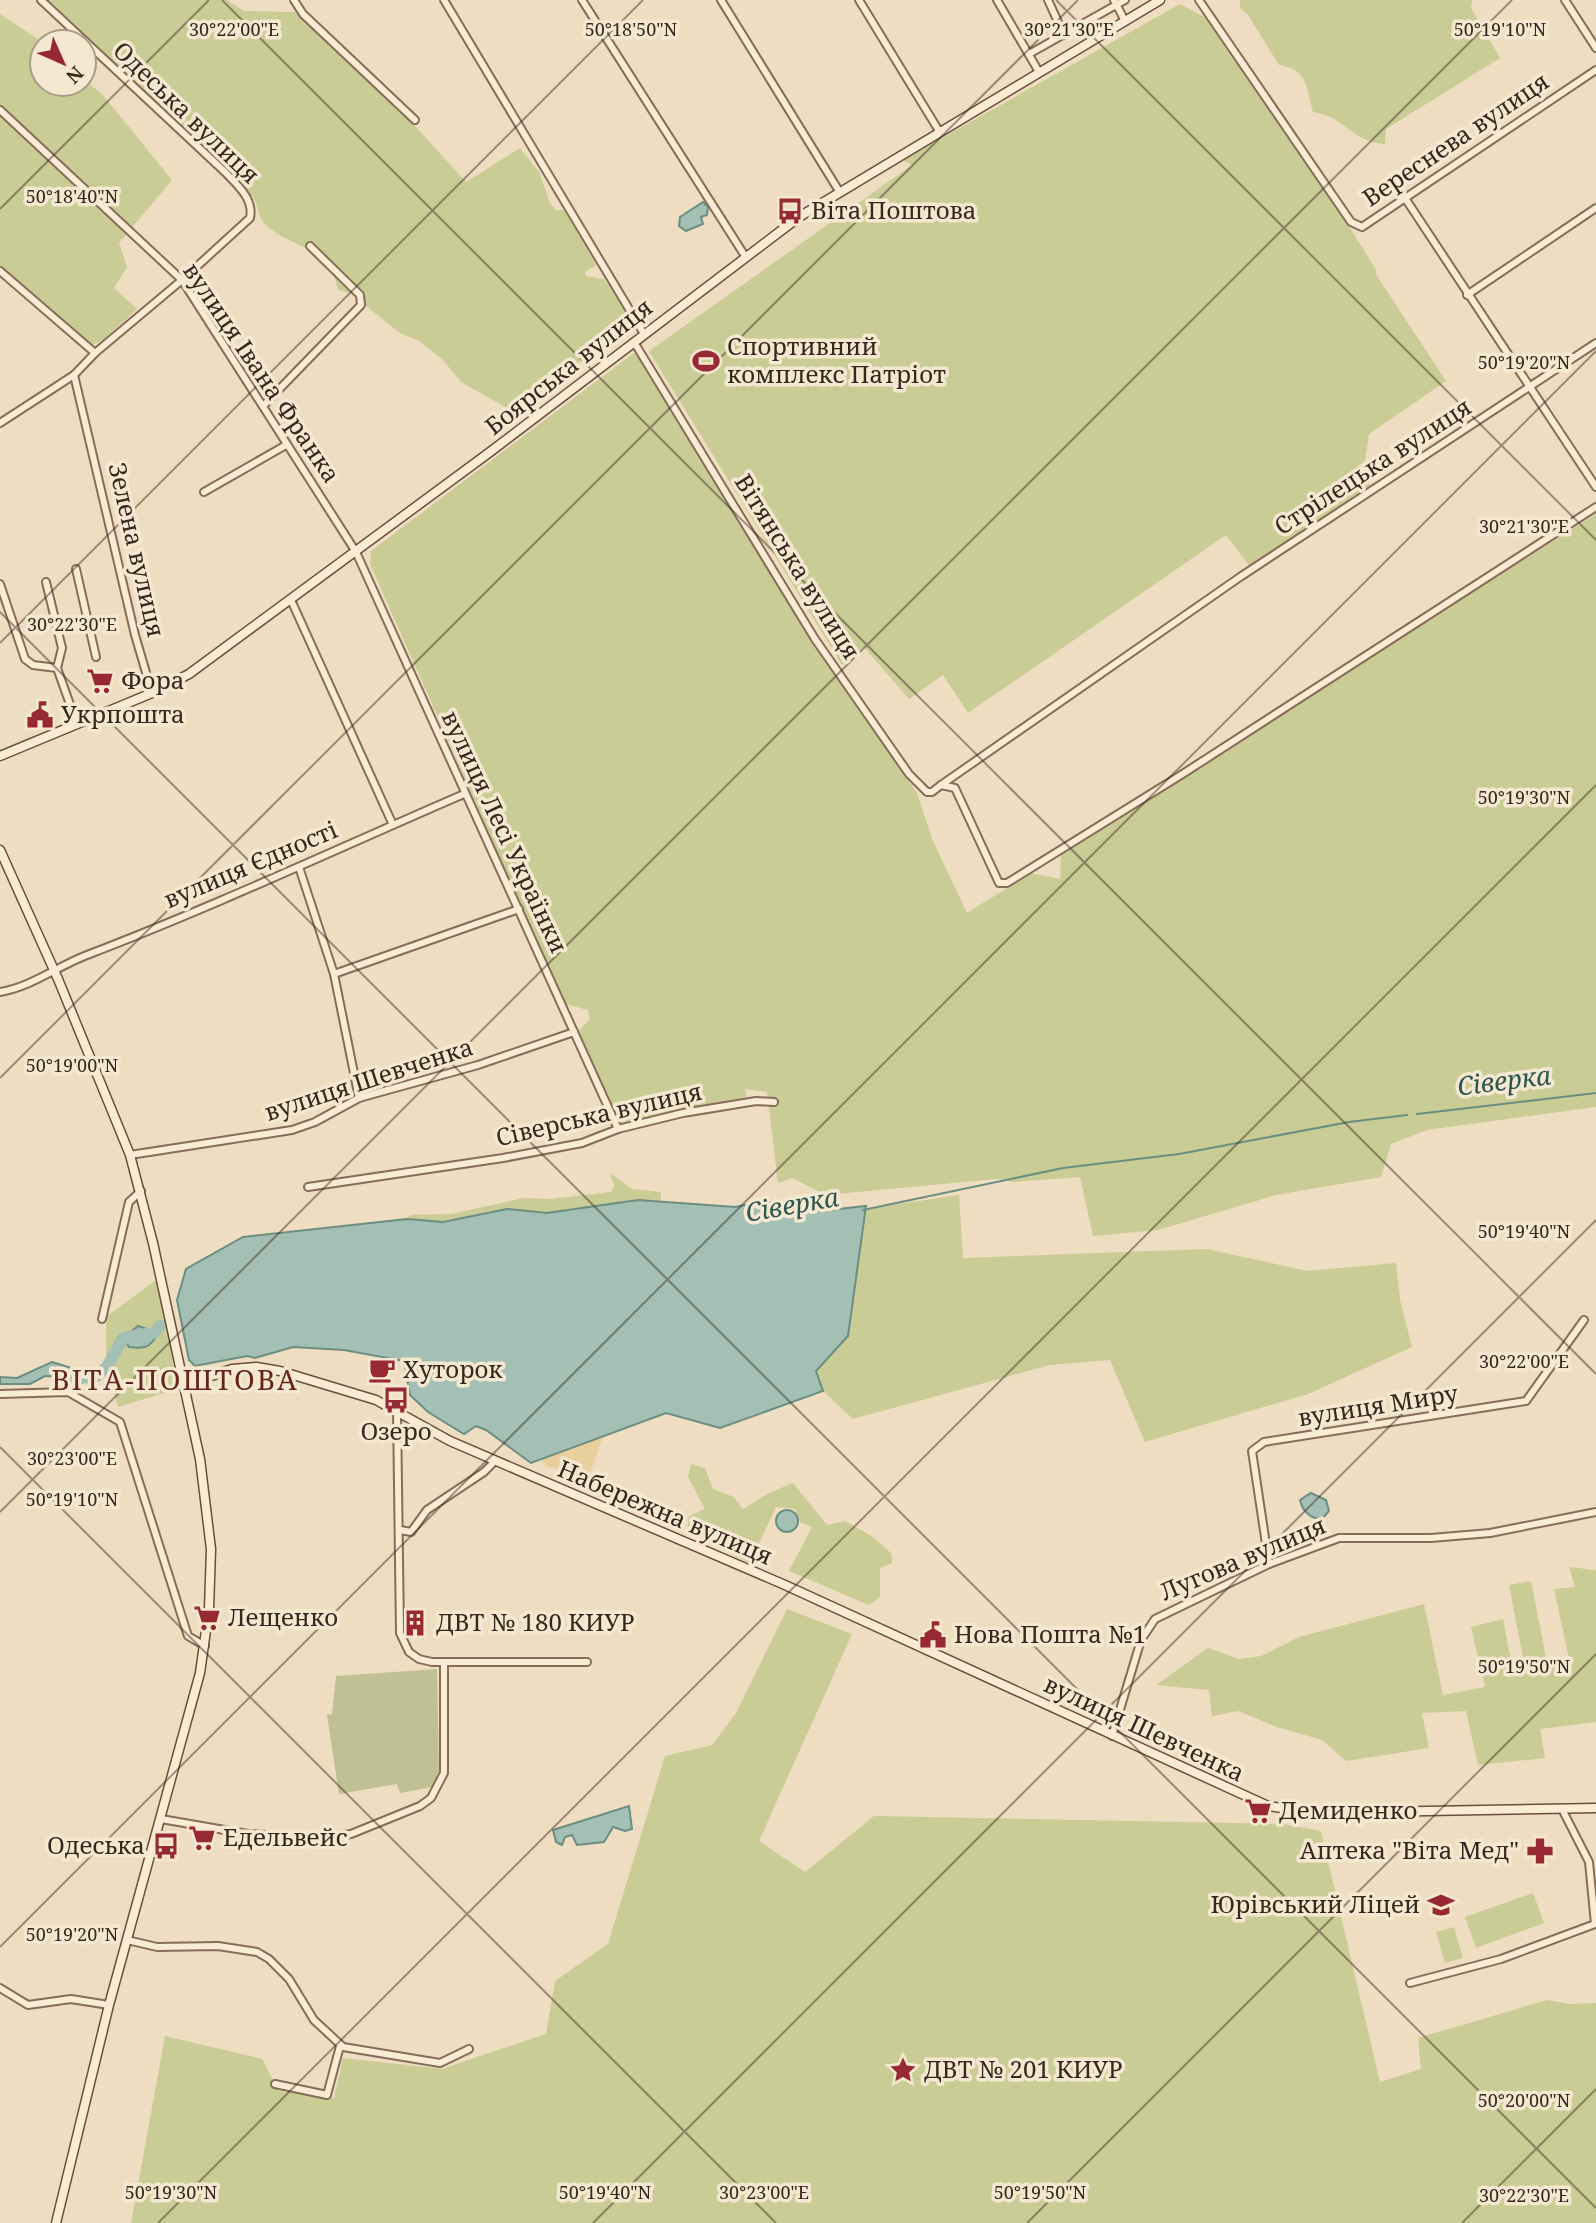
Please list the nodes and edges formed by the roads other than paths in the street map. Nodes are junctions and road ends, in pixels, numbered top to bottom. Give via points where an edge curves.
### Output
1 (41, 0) edge
2 (294, 0) edge
3 (444, 0) edge
4 (582, 0) edge
5 (720, 0) edge
6 (859, 0) edge
7 (997, 0) edge
8 (1048, 0) edge
9 (1125, 0) edge
10 (1160, 0) edge
11 (1199, 0) edge
12 (1565, 0) edge
13 (1115, 2) edge
14 (1125, 21) junction
15 (1064, 35) junction
16 (1596, 48) edge
17 (1029, 54) junction
18 (1596, 70) edge
19 (1039, 72) junction
20 (0, 110) edge
21 (415, 120) dead end
22 (939, 131) junction
23 (839, 191) junction
24 (1405, 198) junction
25 (1596, 208) edge
26 (310, 246) dead end
27 (745, 256) junction
28 (0, 271) edge
29 (183, 280) junction
30 (1467, 295) junction
31 (644, 334) junction
32 (634, 342) junction
33 (1596, 343) edge
34 (95, 353) junction
35 (74, 375) junction
36 (1530, 387) junction
37 (263, 406) junction
38 (0, 423) edge
39 (286, 445) junction
40 (1596, 487) edge
41 (204, 492) dead end
42 (1596, 507) edge
43 (356, 552) junction
44 (76, 569) dead end
45 (46, 582) dead end
46 (0, 584) edge
47 (291, 600) junction
48 (96, 657) dead end
49 (57, 668) junction
50 (152, 693) junction
51 (77, 724) junction
52 (0, 756) edge
53 (941, 785) junction
54 (464, 793) junction
55 (393, 825) junction
56 (0, 850) edge
57 (299, 867) junction
58 (519, 909) junction
59 (53, 969) junction
60 (334, 974) junction
61 (0, 992) edge
62 (574, 1032) junction
63 (359, 1098) junction
64 (774, 1102) dead end
65 (618, 1129) junction
66 (130, 1155) junction
67 (308, 1187) dead end
68 (141, 1192) junction
69 (103, 1319) dead end
70 (1584, 1320) dead end
71 (184, 1385) junction
72 (0, 1394) edge
73 (397, 1411) junction
74 (495, 1461) junction
75 (1596, 1512) edge
76 (400, 1530) junction
77 (1269, 1564) junction
78 (820, 1601) joint
79 (205, 1646) junction
80 (587, 1662) dead end
81 (444, 1663) junction
82 (1112, 1736) junction
83 (1562, 1808) junction
84 (1596, 1808) edge
85 (161, 1819) junction
86 (127, 1940) junction
87 (1410, 1983) dead end
88 (0, 1989) edge
89 (109, 2005) junction
90 (340, 2046) junction
91 (469, 2049) dead end
92 (275, 2084) dead end
93 (56, 2223) edge

1 - 29 street, Одеська вулиця via 198,146 249,200 250,218
2 - 21 street via 303,14
3 - 31 street
4 - 27 street
5 - 23 street
6 - 22 street
7 - 17 street
8 - 15 street
9 - 13 street
10 - 14 street, Боярська вулиця
11 - 24 street, Вереснева вулиця via 1351,222 1362,227
12 - 16 street
13 - 14 street
13 - 15 street
14 - 19 street, Боярська вулиця
15 - 17 street
17 - 19 street
18 - 24 street, Вереснева вулиця
19 - 22 street, Боярська вулиця
20 - 29 street, вулиця Івана Франка
22 - 23 street, Боярська вулиця
23 - 27 street, Боярська вулиця
24 - 30 street
25 - 30 street
26 - 37 street via 360,295 361,305
27 - 31 street, Боярська вулиця
28 - 34 street
29 - 34 street
29 - 37 street, вулиця Івана Франка
30 - 36 street
31 - 32 street, Боярська вулиця
32 - 43 street, Боярська вулиця
32 - 53 street, Вітянська вулиця via 815,639 922,789 932,792
33 - 36 street, Стрілецька вулиця
34 - 35 street
35 - 38 street
35 - 50 street, Зелена вулиця
36 - 40 street
36 - 53 street, Стрілецька вулиця via 1240,577
37 - 39 street, вулиця Івана Франка
39 - 41 street
39 - 43 street, вулиця Івана Франка
42 - 53 street, Вітянська вулиця via 1007,883 994,877 956,788
43 - 47 street, Боярська вулиця
43 - 54 street, вулиця Лесі Українки
44 - 48 street
45 - 49 street via 62,648
46 - 49 street via 25,659 33,665
47 - 50 street, Боярська вулиця via 189,674
47 - 55 street
49 - 51 street
50 - 51 street, Боярська вулиця
51 - 52 street, Боярська вулиця
54 - 55 street, вулиця Єдності
54 - 58 street, вулиця Лесі Українки
55 - 57 street, вулиця Єдності
56 - 59 street
57 - 59 street, вулиця Єдності
57 - 60 street
58 - 60 street
58 - 62 street, вулиця Лесі Українки
59 - 61 street, вулиця Єдності
59 - 66 street
60 - 63 street
62 - 63 street, вулиця Шевченка
62 - 65 street, вулиця Лесі Українки
63 - 66 street, вулиця Шевченка via 292,1130
64 - 65 street, Сіверська вулиця via 707,1109
65 - 67 street, Сіверська вулиця via 582,1143 516,1156
66 - 68 street
68 - 69 street via 129,1202
68 - 71 street
70 - 77 street, вулиця Миру via 1526,1401 1264,1442 1252,1451
71 - 73 street, Набережна вулиця via 232,1369 270,1369 368,1397
71 - 79 street via 210,1525 212,1572
72 - 79 street via 68,1392 120,1422 188,1636
73 - 74 street, Набережна вулиця
73 - 76 street
74 - 76 street via 427,1510 411,1532
74 - 78 street, Набережна вулиця
75 - 77 street, Лугова вулиця via 1490,1533 1339,1538
76 - 81 street via 402,1639 419,1659
77 - 82 street, Лугова вулиця via 1155,1619 1141,1640
78 - 82 street, вулиця Шевченка
79 - 85 street
80 - 81 street
81 - 85 street via 444,1773 431,1798 420,1807 351,1833 319,1838 248,1834
82 - 83 street, вулиця Шевченка via 1268,1806 1315,1813
83 - 84 street, вулиця Шевченка
83 - 87 street via 1588,1862 1595,1924 1501,1959
85 - 86 street
86 - 89 street
86 - 90 street via 157,1947 218,1946 257,1952 289,1979 314,2021
88 - 89 street via 28,2005 71,1999
89 - 93 street
90 - 91 street via 440,2063
90 - 92 street via 327,2095

